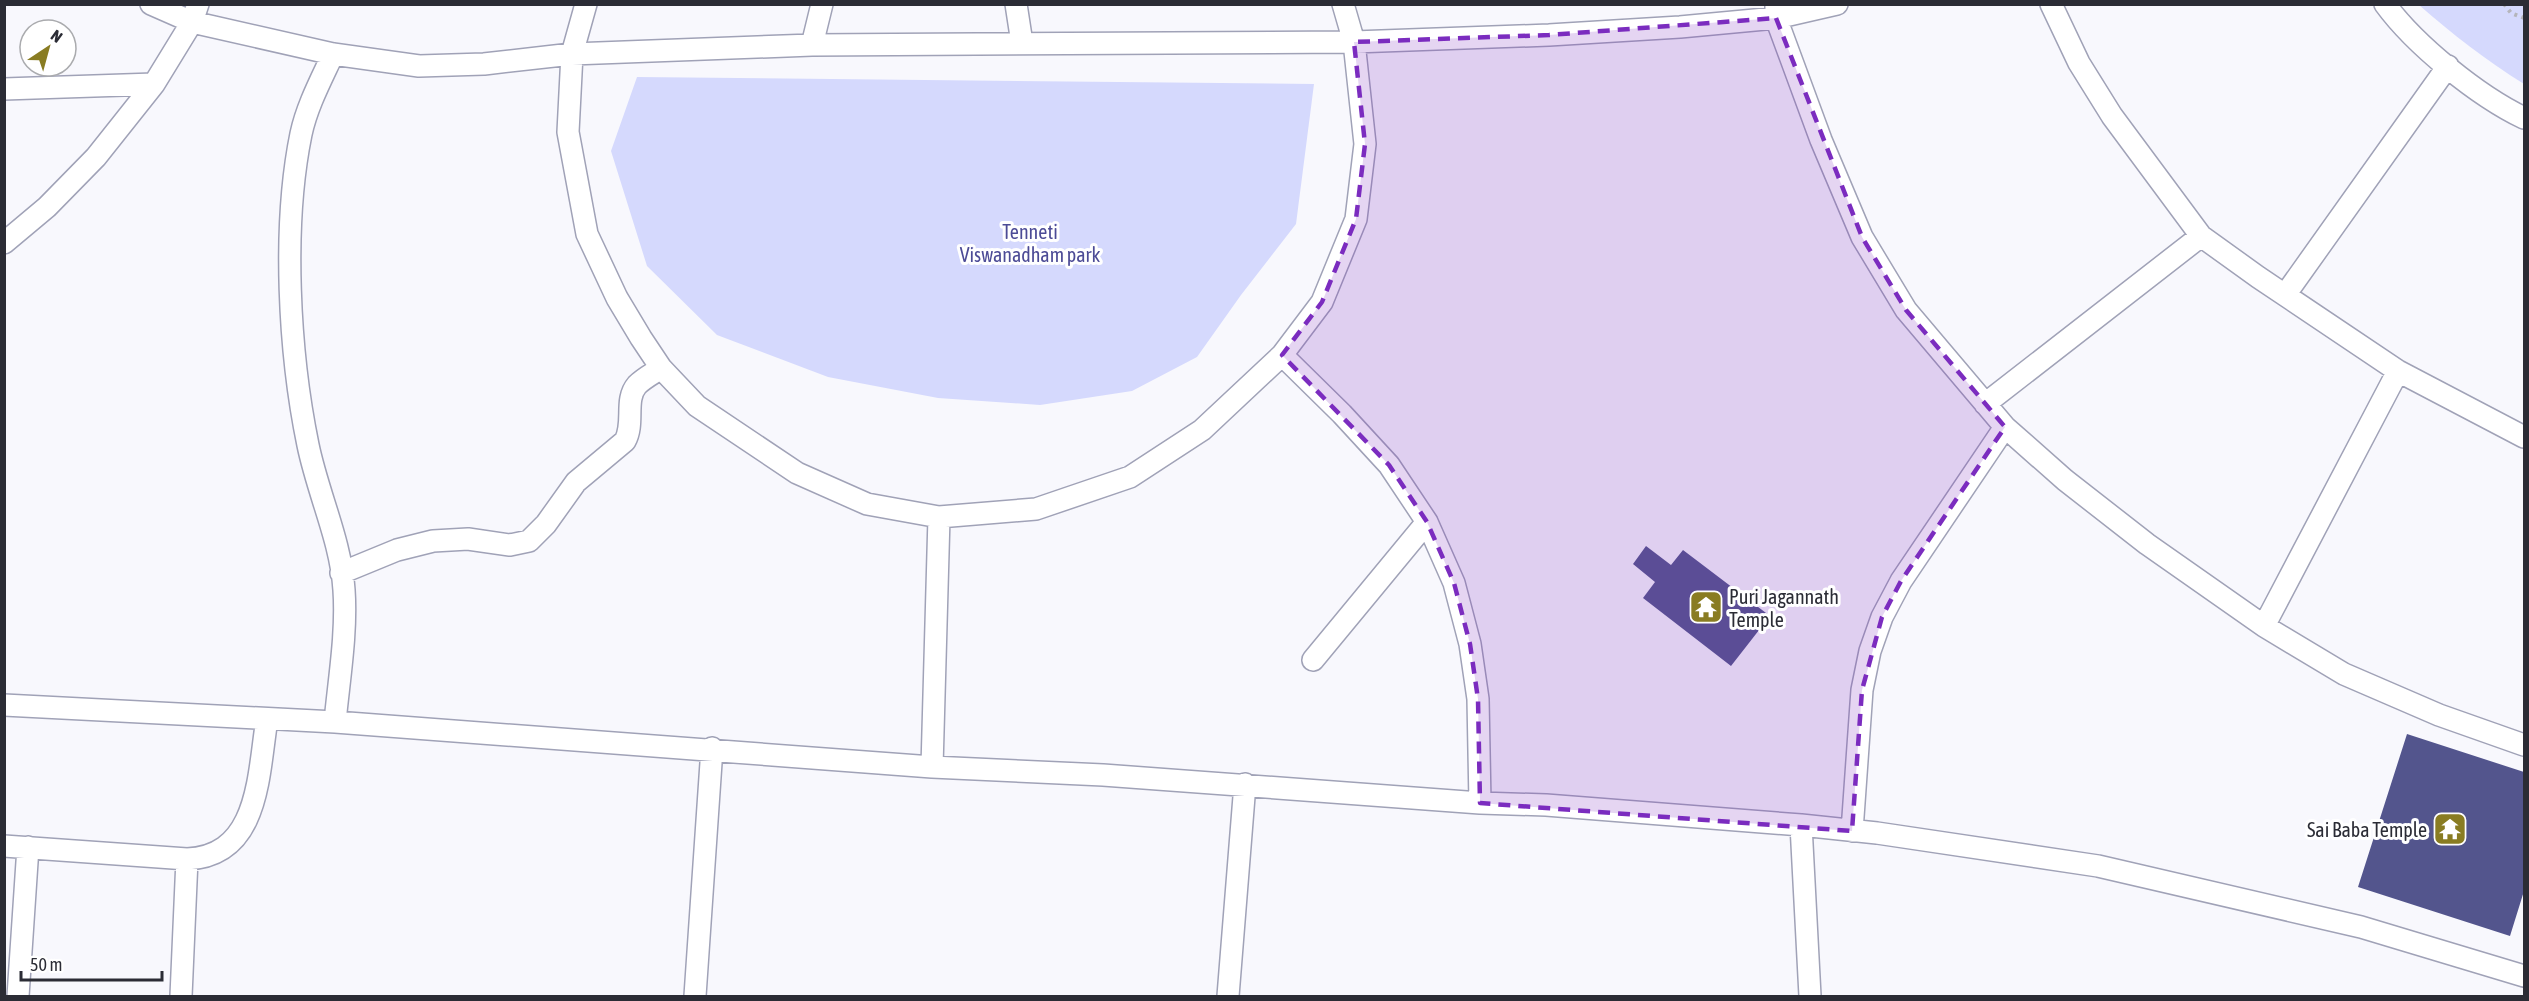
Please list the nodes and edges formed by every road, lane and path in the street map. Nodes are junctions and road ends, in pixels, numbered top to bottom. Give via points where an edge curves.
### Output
1 (151, 4) edge
2 (586, 4) edge
3 (822, 4) edge
4 (1016, 4) edge
5 (1343, 4) edge
6 (1837, 4) edge
7 (2051, 4) edge
8 (2385, 4) edge
9 (2504, 4) edge
10 (1776, 11) edge
11 (195, 13) edge
12 (2524, 18) edge
13 (1354, 42) junction
14 (1022, 43) junction
15 (812, 45) junction
16 (333, 54) junction
17 (572, 54) junction
18 (2448, 66) junction
19 (154, 84) junction
20 (4, 88) edge
21 (2524, 118) edge
22 (2201, 236) junction
23 (4, 243) edge
24 (2285, 295) junction
25 (1282, 355) junction
26 (661, 368) junction
27 (2398, 371) junction
28 (1985, 404) junction
29 (2005, 427) junction
30 (2524, 437) edge
31 (939, 517) junction
32 (1427, 522) junction
33 (341, 573) junction
34 (2264, 626) junction
35 (1313, 660) dead end
36 (4, 705) edge
37 (267, 719) junction
38 (336, 722) junction
39 (2524, 745) edge
40 (712, 748) junction
41 (932, 766) junction
42 (1245, 784) junction
43 (1480, 803) junction
44 (1801, 825) junction
45 (1852, 831) junction
46 (4, 846) edge
47 (28, 847) junction
48 (187, 859) junction
49 (2524, 976) edge
50 (14, 982) edge
51 (181, 996) edge
52 (695, 996) edge
53 (1228, 996) edge
54 (1810, 996) edge

1 - 11 street
2 - 17 street
3 - 15 street
4 - 14 street
5 - 13 street
6 - 10 street
7 - 22 street via 2079,63 2112,116
8 - 18 street via 2399,23
9 - 12 path via 2511,13
10 - 13 street via 1680,27
10 - 28 street via 1821,140 1862,237 1906,310
11 - 16 street
11 - 19 street
13 - 14 street
13 - 25 street via 1365,144 1356,219 1322,303
14 - 15 street
15 - 17 street
16 - 17 street via 419,66 484,64
16 - 33 street via 301,133 291,223 292,327 308,445
17 - 26 street via 568,132 587,234 617,298
18 - 21 street
18 - 24 street
19 - 20 street
19 - 23 street via 96,157 47,207
22 - 24 street
22 - 28 street
24 - 27 street
25 - 31 street via 1203,430 1130,477 1036,509
25 - 32 street via 1389,465
26 - 31 street via 697,406 797,473 867,504
26 - 33 street via 632,392 625,441 576,482 529,541 510,545 433,541
27 - 30 street
27 - 34 street
28 - 29 street
29 - 34 street via 2147,544
29 - 45 street via 1901,581 1882,617 1862,690
31 - 41 street
32 - 35 street
32 - 43 street via 1454,583 1470,644 1479,699
33 - 38 street via 344,613
34 - 39 street via 2344,674 2439,715
36 - 37 street
37 - 38 street
37 - 48 street via 255,798 246,824 218,850
38 - 40 street
40 - 41 street
40 - 52 street
41 - 42 street
42 - 43 street
42 - 53 street
43 - 44 street
44 - 45 street
44 - 54 street
45 - 49 street via 2098,866 2361,927
46 - 47 street
47 - 48 street
47 - 50 street
48 - 51 street

